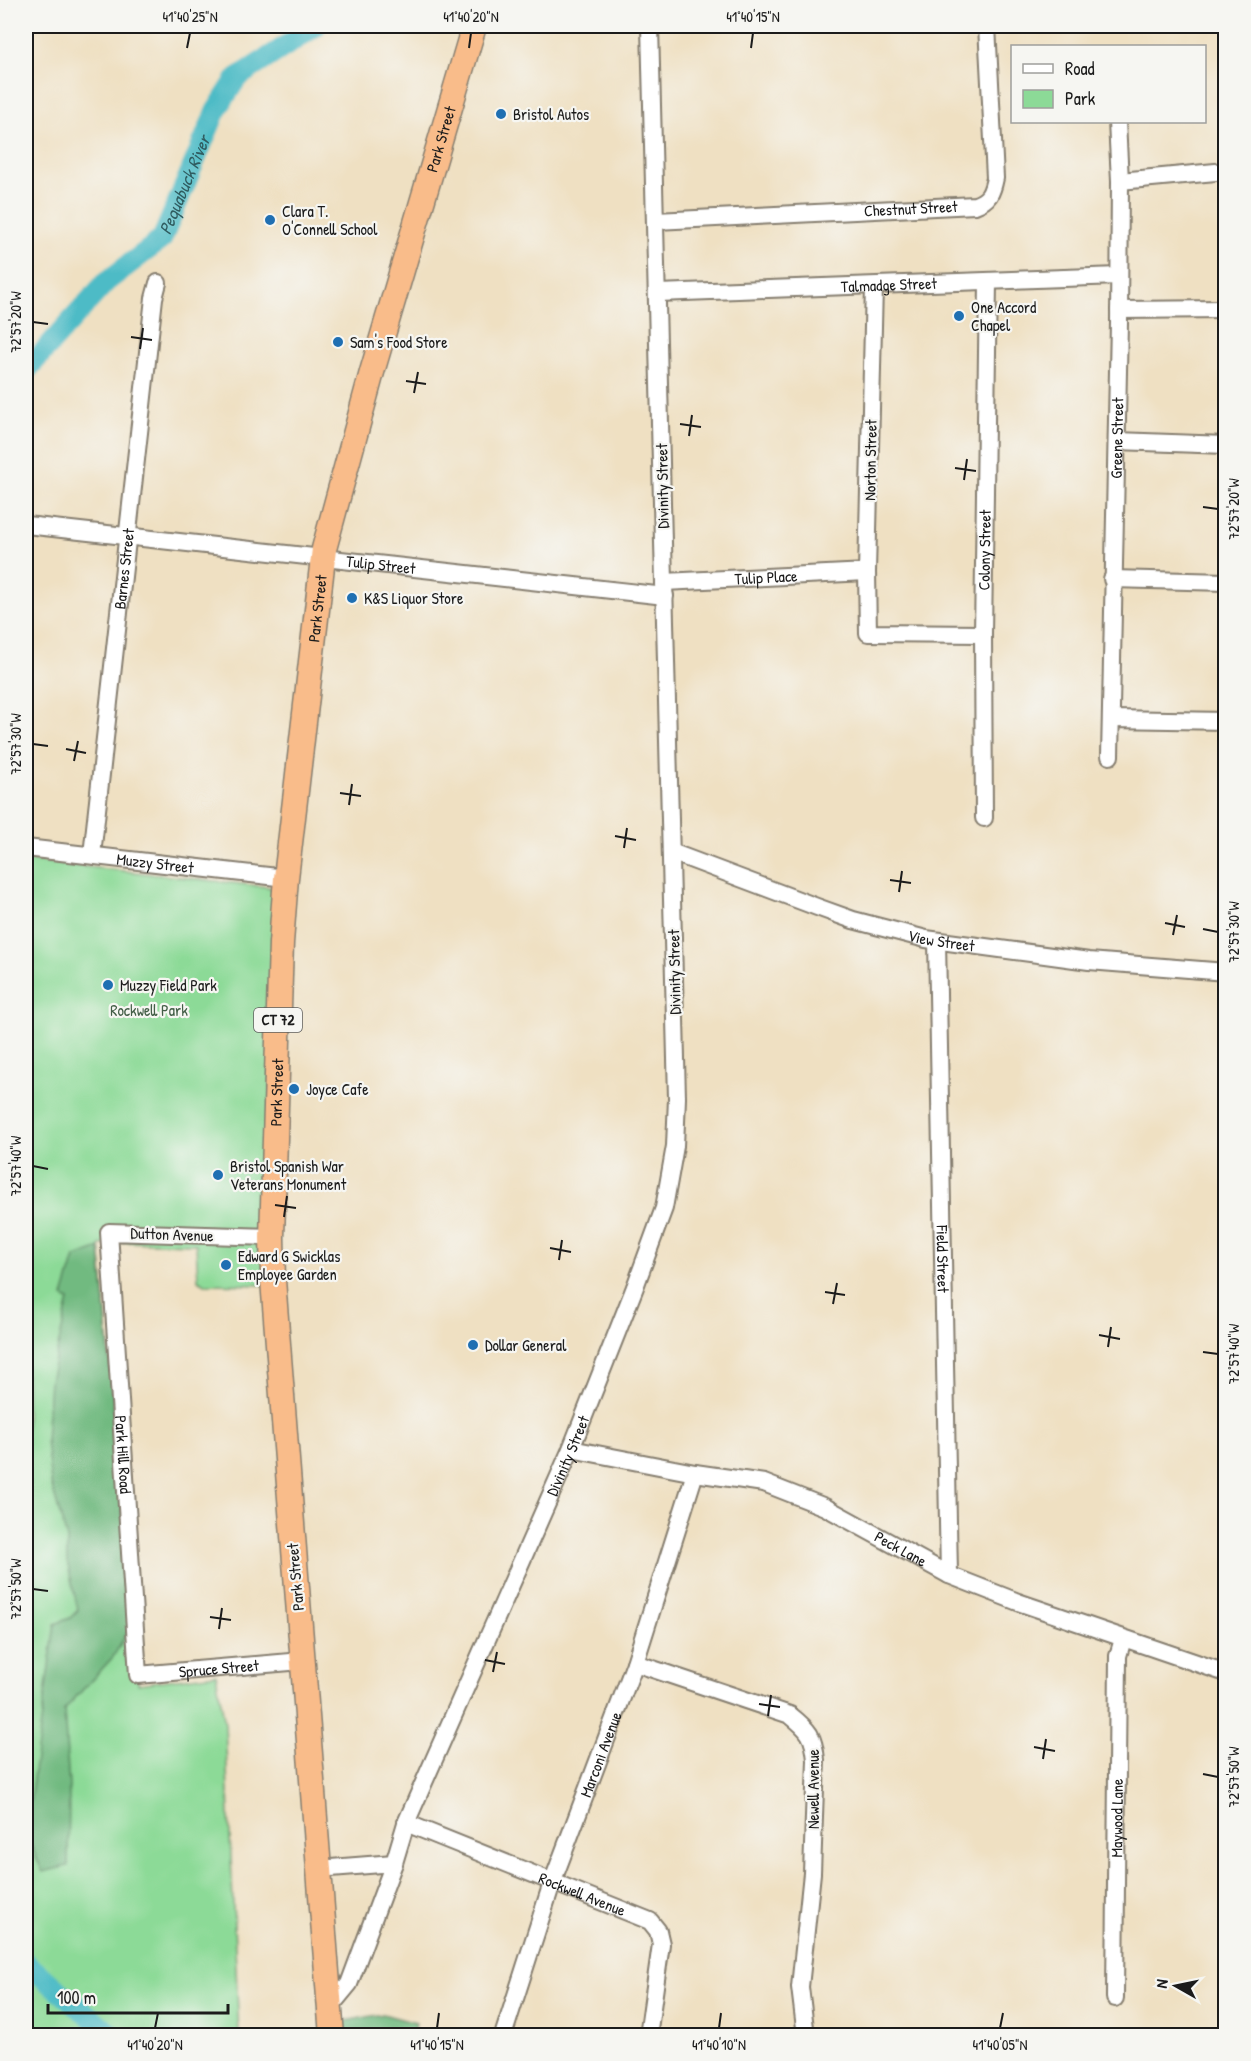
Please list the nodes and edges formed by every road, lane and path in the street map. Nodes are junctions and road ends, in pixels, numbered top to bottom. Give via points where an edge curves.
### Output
1 (474, 26) edge
2 (650, 26) edge
3 (987, 26) edge
4 (1117, 123) edge
5 (1226, 171) edge
6 (1120, 181) junction
7 (656, 221) junction
8 (1119, 276) junction
9 (988, 282) junction
10 (158, 284) dead end
11 (874, 286) junction
12 (658, 293) junction
13 (1226, 309) edge
14 (1119, 310) junction
15 (1117, 441) junction
16 (1226, 445) edge
17 (26, 525) edge
18 (128, 536) junction
19 (323, 557) junction
20 (867, 572) junction
21 (1113, 579) junction
22 (1226, 582) edge
23 (664, 589) junction
24 (983, 634) junction
25 (1111, 719) junction
26 (1226, 721) edge
27 (1110, 756) dead end
28 (984, 818) dead end
29 (26, 848) edge
30 (671, 852) junction
31 (92, 855) junction
32 (286, 878) junction
33 (937, 941) junction
34 (1226, 972) edge
35 (109, 1232) joint
36 (272, 1237) junction
37 (571, 1449) junction
38 (695, 1473) junction
39 (949, 1575) junction
40 (1123, 1639) junction
41 (302, 1661) junction
42 (635, 1663) junction
43 (1226, 1673) edge
44 (138, 1675) joint
45 (406, 1823) junction
46 (394, 1863) junction
47 (318, 1869) junction
48 (552, 1883) junction
49 (1114, 1998) dead end
50 (330, 2007) junction
51 (332, 2036) edge
52 (503, 2036) edge
53 (648, 2036) edge
54 (806, 2036) edge

1 - 19 highway, Park Street / CT 72 via 372,372
2 - 7 street, Divinity Street
3 - 7 street, Chestnut Street via 995,178 988,198 975,205
4 - 6 street, Greene Street
5 - 6 street
6 - 8 street, Greene Street
7 - 12 street, Divinity Street
8 - 9 street, Talmadge Street
8 - 14 street, Greene Street
9 - 11 street, Talmadge Street
9 - 24 street, Colony Street
10 - 18 street, Barnes Street
11 - 12 street, Talmadge Street
11 - 20 street, Norton Street
12 - 23 street, Divinity Street
13 - 14 street
14 - 15 street, Greene Street
15 - 16 street
15 - 21 street, Greene Street
17 - 18 street, Tulip Street
18 - 19 street, Tulip Street
18 - 31 street, Barnes Street
19 - 23 street, Tulip Street
19 - 32 highway, Park Street / CT 72
20 - 23 street, Tulip Place
20 - 24 street, Norton Street via 868,633
21 - 22 street
21 - 25 street, Greene Street
23 - 30 street, Divinity Street
24 - 28 street, Colony Street
25 - 26 street
25 - 27 street, Greene Street
29 - 31 street, Muzzy Street
30 - 33 street, View Street via 853,920
30 - 37 street, Divinity Street via 675,1146 664,1208
31 - 32 street, Muzzy Street
32 - 36 highway, Park Street / CT 72
33 - 34 street, View Street via 1089,961
33 - 39 street, Field Street
35 - 36 street, Dutton Avenue
35 - 44 street, Park Hill Road
36 - 41 highway, Park Street / CT 72
37 - 38 street, Peck Lane
37 - 45 street, Divinity Street
38 - 39 street, Peck Lane via 764,1483 825,1507
38 - 42 street, Marconi Avenue
39 - 40 street, Peck Lane
40 - 43 street, Peck Lane
40 - 49 street, Maywood Lane via 1118,1656
41 - 44 street, Spruce Street
41 - 47 highway, Park Street / CT 72
42 - 48 street, Marconi Avenue
42 - 54 street, Newell Avenue via 790,1715 808,1729 816,1760 812,1873 800,1987
45 - 46 street, Divinity Street
45 - 48 street, Rockwell Avenue
46 - 47 street
46 - 50 street, Divinity Street via 349,1984
47 - 50 highway, Park Street / CT 72
48 - 52 street, Marconi Avenue
48 - 53 street, Rockwell Avenue via 650,1921 658,1931 661,1944
50 - 51 highway, Park Street / CT 72

